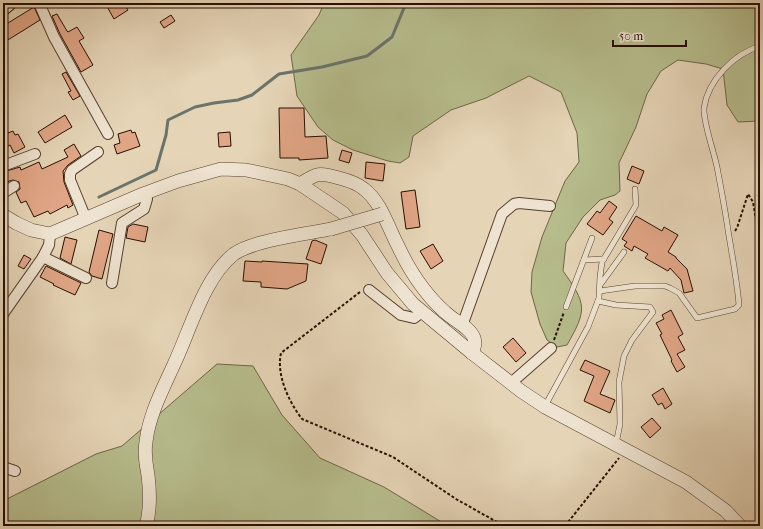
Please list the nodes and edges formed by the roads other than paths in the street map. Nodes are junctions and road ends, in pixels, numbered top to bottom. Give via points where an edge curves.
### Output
1 (9, 3) edge
2 (39, 3) edge
3 (3, 8) edge
4 (760, 46) edge
5 (108, 134) dead end
6 (98, 152) dead end
7 (35, 154) dead end
8 (3, 166) edge
9 (300, 184) junction
10 (14, 186) dead end
11 (635, 190) dead end
12 (3, 193) edge
13 (146, 193) junction
14 (550, 206) dead end
15 (382, 214) junction
16 (3, 215) edge
17 (86, 219) junction
18 (50, 234) junction
19 (592, 238) dead end
20 (624, 252) dead end
21 (42, 257) junction
22 (604, 259) junction
23 (584, 260) junction
24 (86, 278) dead end
25 (112, 283) dead end
26 (600, 288) junction
27 (369, 290) road end
28 (598, 301) junction
29 (566, 308) road end
30 (422, 312) junction
31 (3, 314) edge
32 (462, 326) junction
33 (551, 348) road end
34 (472, 353) junction
35 (511, 383) junction
36 (544, 407) junction
37 (621, 447) junction
38 (3, 467) edge
39 (15, 471) dead end
40 (146, 526) edge
41 (740, 526) edge

1 - 3 main road
2 - 5 street via 54,37
4 - 26 lane via 733,60 716,79 708,93 704,109 730,238 739,305 736,309 697,318 679,293 665,286
6 - 17 street via 70,174 70,180
7 - 8 street
9 - 13 street via 246,170 221,170 178,181
9 - 15 street via 317,174 341,178 370,194
9 - 30 street via 343,212 394,283
10 - 12 street
11 - 22 lane via 636,205
13 - 17 street
13 - 25 street via 144,209 122,223
14 - 32 street via 519,203 502,214
15 - 32 street via 423,288
15 - 40 street, bridge via 331,229 253,245 235,254 220,268 205,293 151,418 145,460 150,506
16 - 18 street via 31,230
17 - 18 street
18 - 21 street via 49,244
19 - 23 lane
20 - 26 lane
21 - 24 street
21 - 31 street
22 - 23 lane
22 - 26 lane
23 - 29 lane
26 - 28 lane
27 - 30 street via 400,315 414,318
28 - 36 lane via 588,327
28 - 37 lane via 650,307 653,312 632,340 624,356 619,382
30 - 34 street
32 - 34 street via 471,332 475,339
33 - 35 street
34 - 35 street
35 - 36 street
36 - 37 street
37 - 41 street via 691,486 726,511
38 - 39 street

